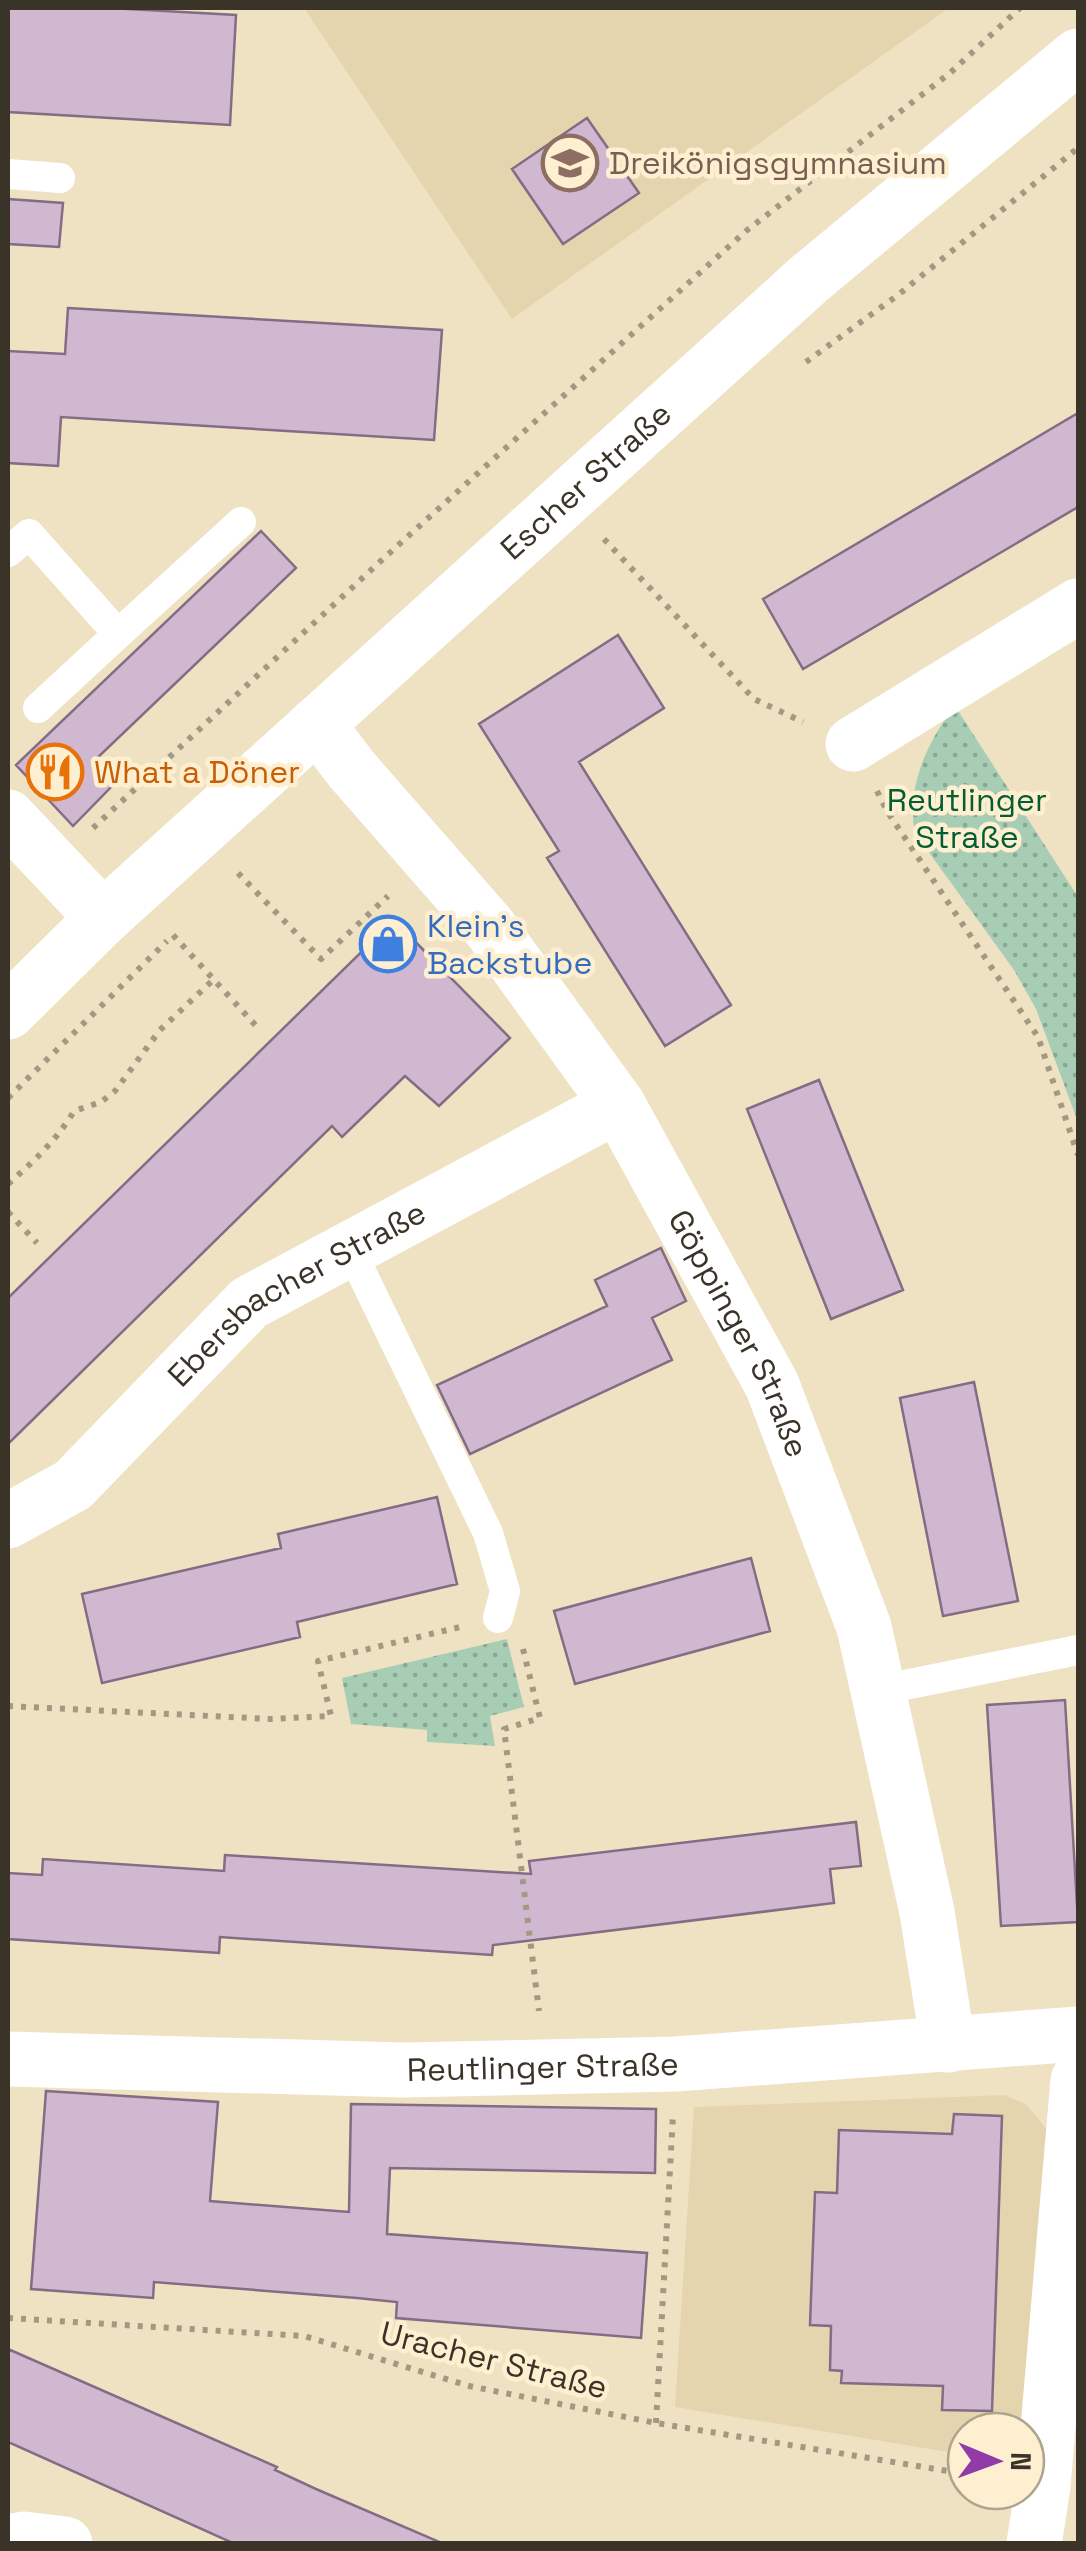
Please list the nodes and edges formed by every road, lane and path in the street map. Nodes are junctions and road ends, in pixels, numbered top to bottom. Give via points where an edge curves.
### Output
1 (1020, 8) edge
2 (1078, 56) edge
3 (1078, 148) edge
4 (8, 174) edge
5 (60, 178) dead end
6 (796, 370) dead end
7 (241, 522) dead end
8 (618, 526) dead end
9 (604, 539) junction
10 (8, 552) edge
11 (590, 552) dead end
12 (1078, 606) edge
13 (118, 634) junction
14 (38, 708) dead end
15 (317, 724) junction
16 (854, 744) junction
17 (8, 817) edge
18 (426, 855) junction
19 (252, 860) dead end
20 (53, 865) junction
21 (238, 873) junction
22 (226, 884) dead end
23 (103, 918) junction
24 (187, 921) dead end
25 (173, 935) junction
26 (213, 980) junction
27 (8, 1012) edge
28 (258, 1028) dead end
29 (8, 1098) edge
30 (618, 1105) junction
31 (1078, 1155) edge
32 (8, 1184) edge
33 (8, 1212) edge
34 (38, 1243) dead end
35 (350, 1249) junction
36 (8, 1522) edge
37 (498, 1618) junction
38 (1078, 1650) edge
39 (880, 1690) junction
40 (8, 1706) edge
41 (1078, 2034) edge
42 (948, 2045) junction
43 (8, 2059) edge
44 (676, 2064) junction
45 (546, 2066) junction
46 (1078, 2080) edge
47 (8, 2318) edge
48 (656, 2424) junction
49 (946, 2471) edge
50 (8, 2542) edge
51 (65, 2544) edge
52 (1034, 2544) edge

1 - 20 path via 950,73 746,232
2 - 15 street, Escher Straße via 809,280
3 - 6 path
4 - 5 lane
7 - 13 lane
8 - 9 path
9 - 11 path
9 - 16 path via 754,699
10 - 13 lane via 29,534
12 - 16 street
13 - 14 lane
15 - 18 street, Göppinger Straße
15 - 23 street, Escher Straße
16 - 31 path via 887,811 1038,1037
17 - 20 street
18 - 21 path via 321,959
18 - 30 street, Göppinger Straße via 490,928
19 - 21 path
20 - 23 street
21 - 22 path
23 - 27 street, Escher Straße
24 - 25 path
25 - 26 path
25 - 29 path
26 - 28 path
26 - 32 path via 160,1030 115,1092 74,1111
30 - 35 street, Ebersbacher Straße
30 - 39 street, Göppinger Straße via 772,1385 864,1627
33 - 34 path
35 - 36 street, Ebersbacher Straße via 249,1303 73,1485
35 - 37 lane via 488,1534 505,1591
37 - 40 path via 318,1662 332,1716
37 - 45 path via 518,1629 540,1718 504,1729
38 - 39 lane
39 - 42 street, Göppinger Straße
41 - 42 street, Reutlinger Straße
42 - 44 street, Reutlinger Straße
43 - 45 street, Reutlinger Straße via 404,2070
44 - 45 street, Reutlinger Straße
44 - 48 path
46 - 52 street
47 - 48 path, Uracher Straße via 304,2336 469,2386
48 - 49 path, Uracher Straße
50 - 51 street

